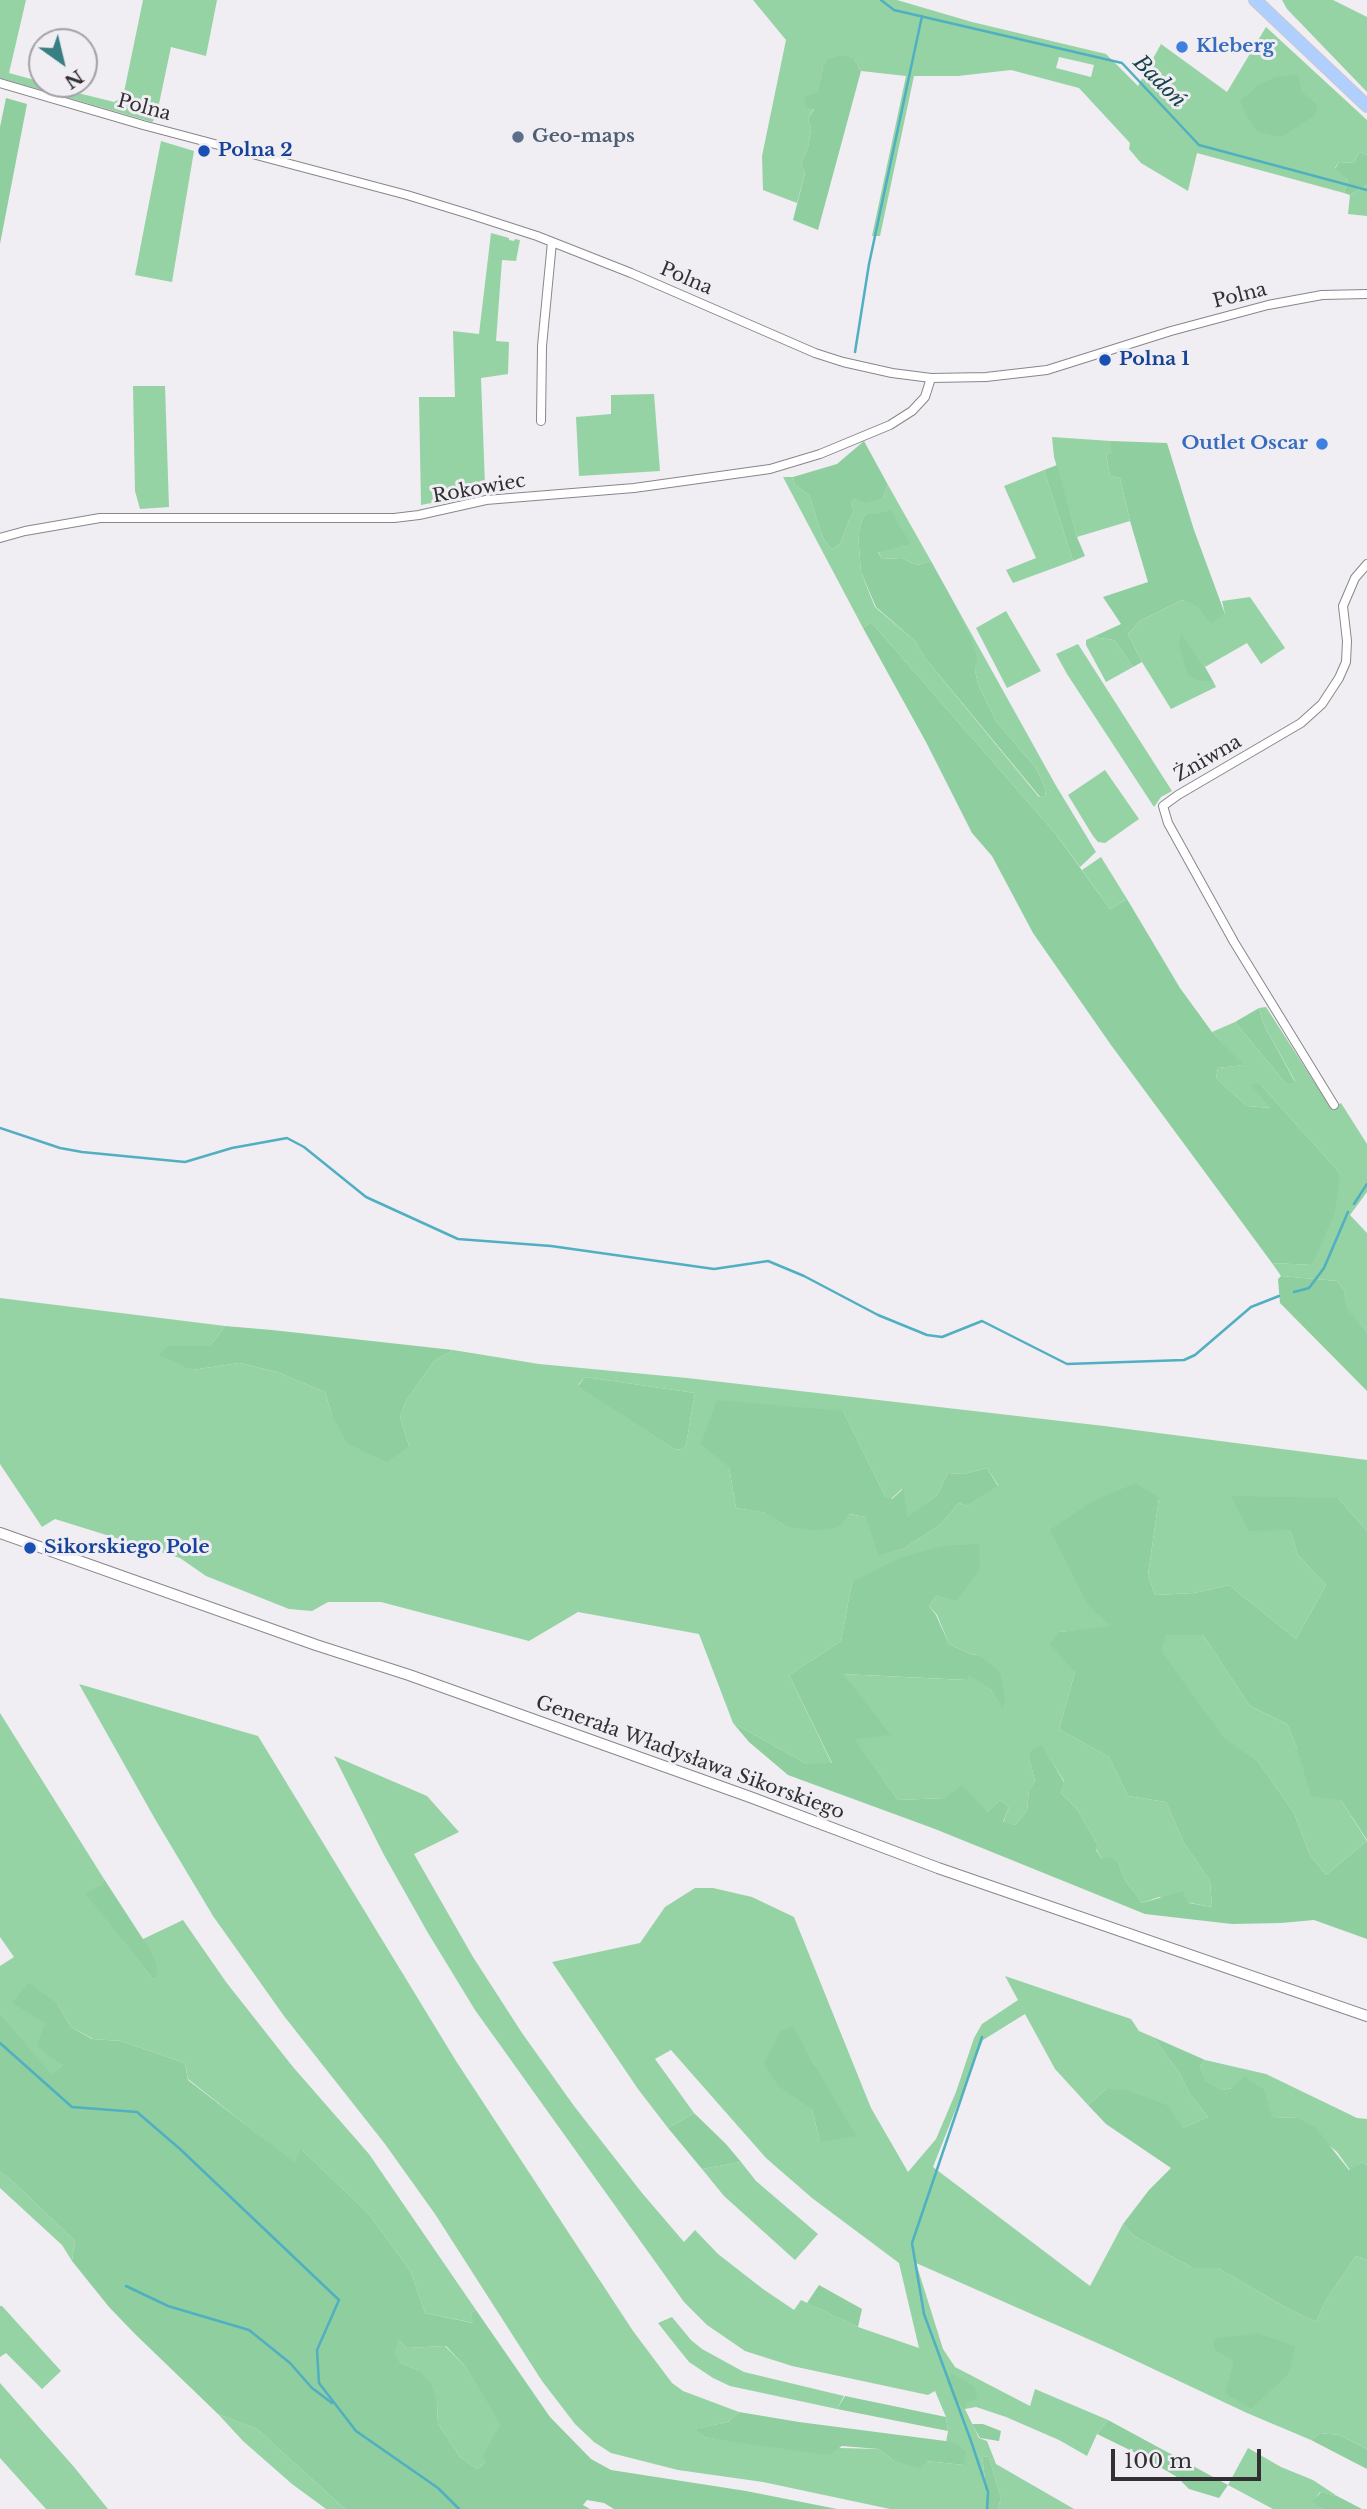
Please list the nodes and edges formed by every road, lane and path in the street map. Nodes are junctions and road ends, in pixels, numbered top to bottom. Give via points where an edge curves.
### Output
1 (1255, 0) edge
2 (0, 83) edge
3 (1367, 106) edge
4 (552, 242) junction
5 (1367, 293) edge
6 (931, 378) junction
7 (541, 421) dead end
8 (0, 538) edge
9 (1367, 564) edge
10 (1334, 1105) dead end
11 (0, 1533) edge
12 (1367, 2016) edge

1 - 3 main road
2 - 4 street, Polna via 407,195
4 - 6 street, Polna via 815,353
4 - 7 street via 542,346
5 - 6 street, Polna via 1268,305 1046,370
6 - 8 street, Rokowiec via 925,397 890,425 770,469 634,488 486,500 394,518 100,518
9 - 10 street, Żniwna via 1343,606 1346,662 1322,704 1301,723 1163,806 1234,942
11 - 12 street, Generała Władysława Sikorskiego

